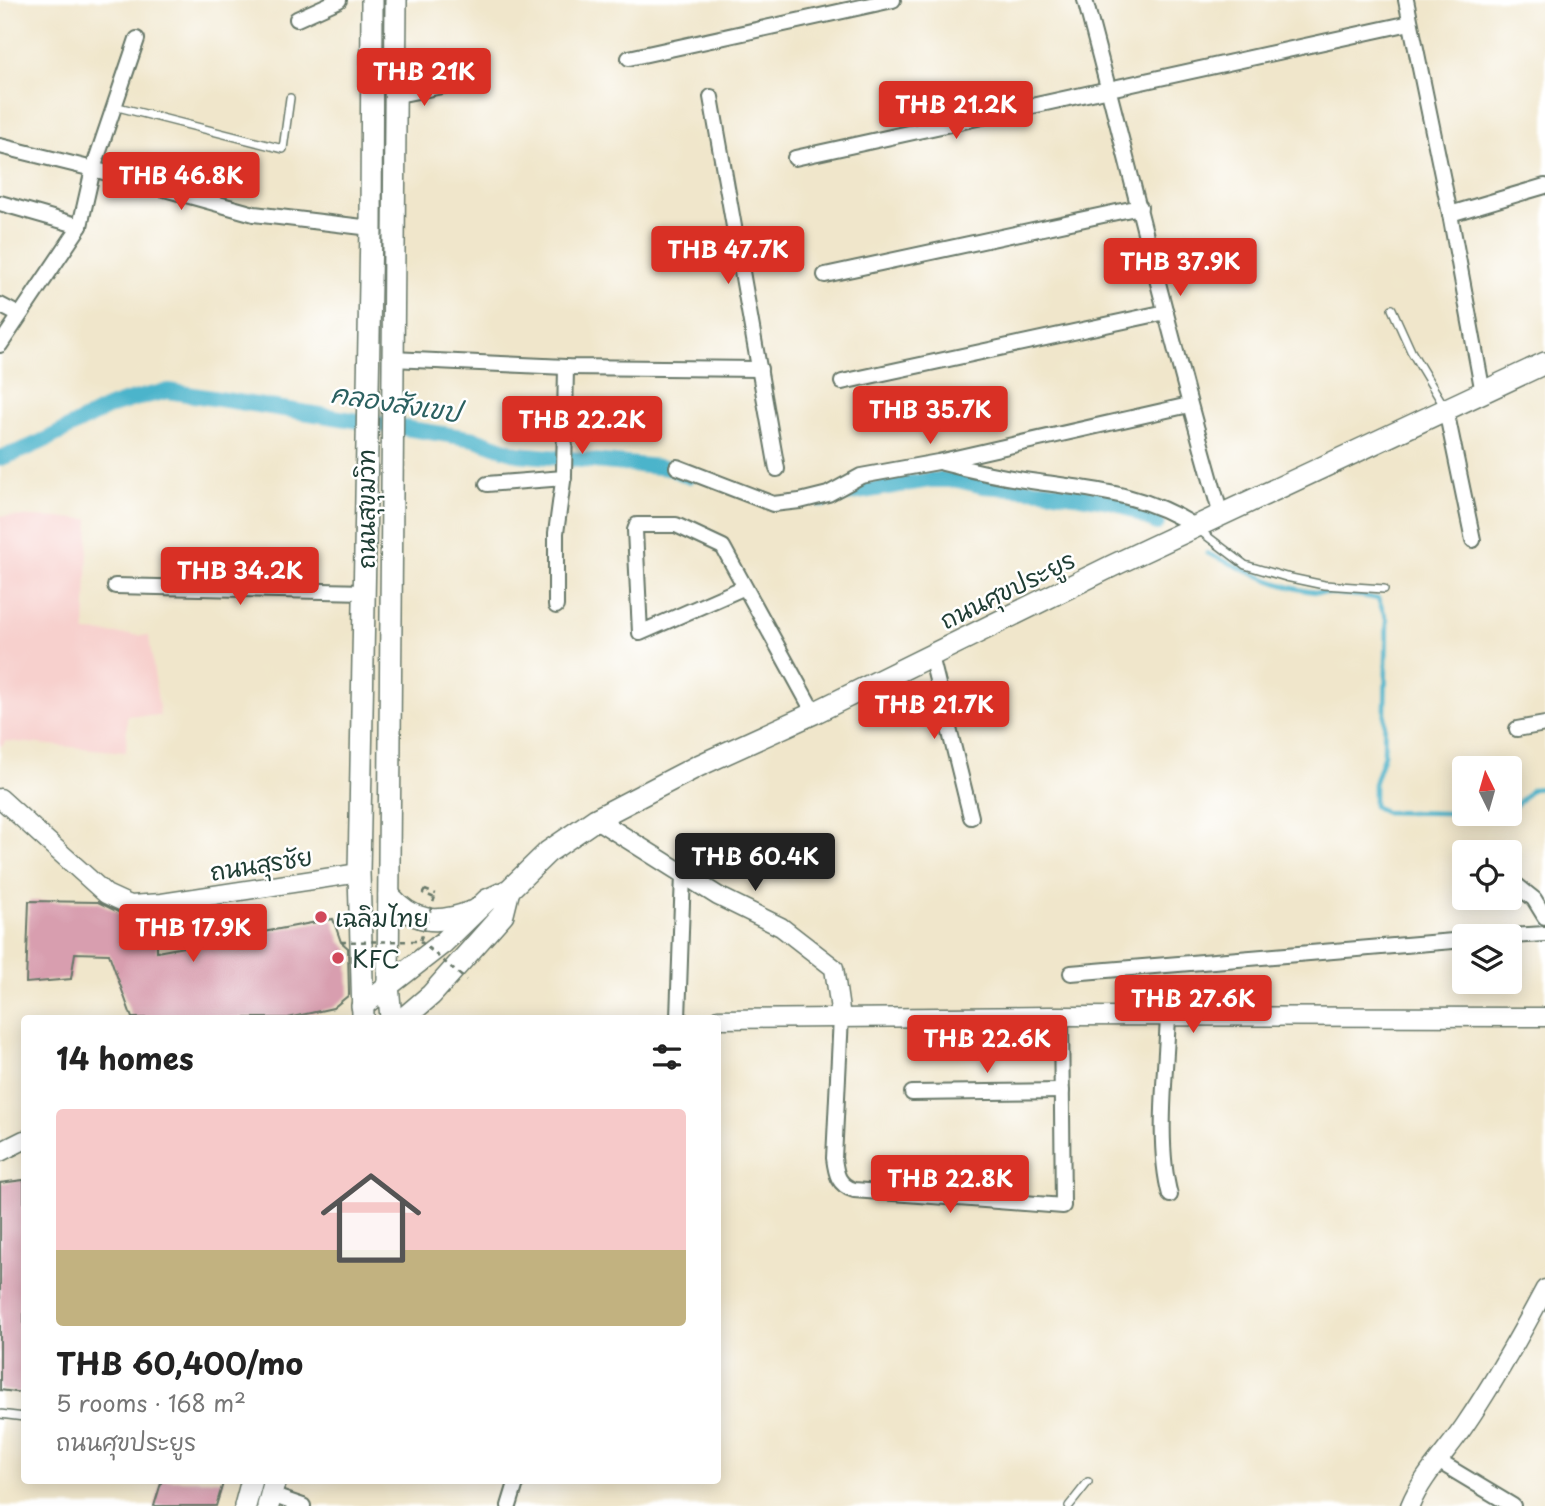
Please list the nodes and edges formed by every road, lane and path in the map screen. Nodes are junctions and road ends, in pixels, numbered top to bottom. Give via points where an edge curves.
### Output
1 (339, 0) edge
2 (372, 0) edge
3 (396, 0) edge
4 (893, 0) edge
5 (1084, 0) edge
6 (1406, 0) edge
7 (298, 19) dead end
8 (1410, 23) junction
9 (137, 39) dead end
10 (629, 58) dead end
11 (447, 85) dead end
12 (1109, 89) junction
13 (393, 96) junction
14 (711, 97) dead end
15 (290, 98) dead end
16 (114, 106) junction
17 (0, 146) edge
18 (795, 158) dead end
19 (93, 169) junction
20 (1545, 186) edge
21 (0, 203) edge
22 (1140, 206) junction
23 (1450, 214) junction
24 (80, 226) junction
25 (382, 236) junction
26 (825, 275) dead end
27 (0, 305) edge
28 (1392, 309) dead end
29 (1166, 312) junction
30 (19, 315) junction
31 (0, 345) edge
32 (392, 359) junction
33 (1545, 363) edge
34 (566, 367) junction
35 (760, 369) junction
36 (842, 382) dead end
37 (1483, 393) junction
38 (1189, 405) junction
39 (1446, 410) junction
40 (938, 462) junction
41 (677, 467) dead end
42 (777, 469) dead end
43 (564, 476) junction
44 (487, 484) dead end
45 (1221, 515) junction
46 (1196, 527) junction
47 (1473, 540) dead end
48 (115, 586) dead end
49 (745, 587) junction
50 (1384, 589) dead end
51 (366, 592) junction
52 (556, 606) dead end
53 (931, 656) junction
54 (814, 713) junction
55 (1545, 724) edge
56 (1517, 729) dead end
57 (0, 798) edge
58 (971, 817) dead end
59 (596, 819) junction
60 (359, 873) junction
61 (683, 874) junction
62 (509, 890) junction
63 (1522, 890) edge
64 (389, 895) junction
65 (437, 899) dead end
66 (476, 910) junction
67 (1545, 917) edge
68 (1545, 934) edge
69 (1522, 935) edge
70 (420, 941) junction
71 (1452, 941) edge
72 (341, 942) dead end
73 (1071, 973) dead end
74 (466, 980) dead end
75 (388, 985) junction
76 (363, 1012) edge
77 (391, 1015) edge
78 (407, 1015) edge
79 (678, 1015) edge
80 (1061, 1016) junction
81 (1168, 1016) junction
82 (841, 1017) junction
83 (1545, 1017) edge
84 (721, 1019) edge
85 (1062, 1091) junction
86 (912, 1093) dead end
87 (21, 1142) edge
88 (0, 1152) edge
89 (1170, 1195) dead end
90 (1545, 1289) edge
91 (0, 1414) edge
92 (21, 1417) edge
93 (1438, 1461) junction
94 (1087, 1482) dead end
95 (251, 1484) edge
96 (516, 1484) edge
97 (271, 1494) edge
98 (245, 1506) edge
99 (303, 1506) edge
100 (509, 1506) edge
101 (1069, 1506) edge
102 (1410, 1506) edge
103 (1513, 1506) edge

1 - 7 street
2 - 25 main road, ถนนสุขุมวิท
3 - 13 main road, ถนนสุขุมวิท
4 - 10 street
5 - 12 street
6 - 8 street
8 - 12 street
8 - 23 street
9 - 16 street
11 - 13 street
12 - 18 street
12 - 22 street
13 - 25 main road, ถนนสุขุมวิท
14 - 35 street
15 - 16 lane via 283,149
16 - 19 street
17 - 19 street
19 - 24 street
19 - 25 street via 254,214
20 - 23 street
21 - 24 street
22 - 26 street
22 - 29 street
23 - 37 street
24 - 30 street
25 - 32 main road, ถนนสุขุมวิท
25 - 51 main road, ถนนสุขุมวิท via 368,401
27 - 30 street
28 - 39 lane
29 - 36 street
29 - 38 street
30 - 31 street
32 - 34 street
32 - 64 main road, ถนนสุขุมวิท
33 - 37 main road, ถนนศุขประยูร
34 - 35 street
34 - 43 street
35 - 42 street
37 - 39 main road, ถนนศุขประยูร
38 - 40 street
38 - 45 street
39 - 45 main road, ถนนศุขประยูร
39 - 47 street
40 - 41 street via 861,476 828,494 773,503
40 - 46 street via 1133,498 1172,512
43 - 44 street
43 - 52 street via 556,533
45 - 46 main road, ถนนศุขประยูร
46 - 50 lane via 1245,565 1324,585
46 - 53 main road, ถนนศุขประยูร
48 - 51 street
49 - 49 street via 640,633 637,525 676,525 723,547
49 - 54 street
51 - 60 main road, ถนนสุขุมวิท
53 - 54 main road, ถนนศุขประยูร
53 - 58 street
54 - 59 main road, ถนนศุขประยูร
55 - 56 street
57 - 60 street, ถนนสุรชัย via 106,894 130,905
59 - 61 street
59 - 62 main road, ถนนศุขประยูร via 548,852
60 - 76 main road, ถนนสุขุมวิท
61 - 79 street
61 - 82 street via 781,927 834,968
62 - 66 main road, ถนนศุขประยูร
62 - 78 main road, ถนนศุขประยูร via 503,914
63 - 67 street
64 - 66 main road via 400,908 421,918 446,920
64 - 75 main road, ถนนสุขุมวิท
65 - 70 path, bridge via 423,893 436,894
66 - 75 main road, ถนนศุขประยูร via 443,943
68 - 69 street
70 - 72 path, bridge
70 - 74 path, bridge
71 - 73 street
75 - 76 main road, ถนนศุขประยูร
75 - 77 main road, ถนนสุขุมวิท
80 - 81 street
80 - 82 street
80 - 85 street
81 - 83 street
81 - 89 street via 1164,1134
82 - 84 street
82 - 85 street via 834,1158 835,1174 844,1187 1063,1206
85 - 86 street
87 - 88 street
90 - 93 street via 1514,1349
91 - 92 lane
93 - 102 street
93 - 103 street
94 - 101 lane
95 - 98 main road
96 - 100 street
97 - 99 street

